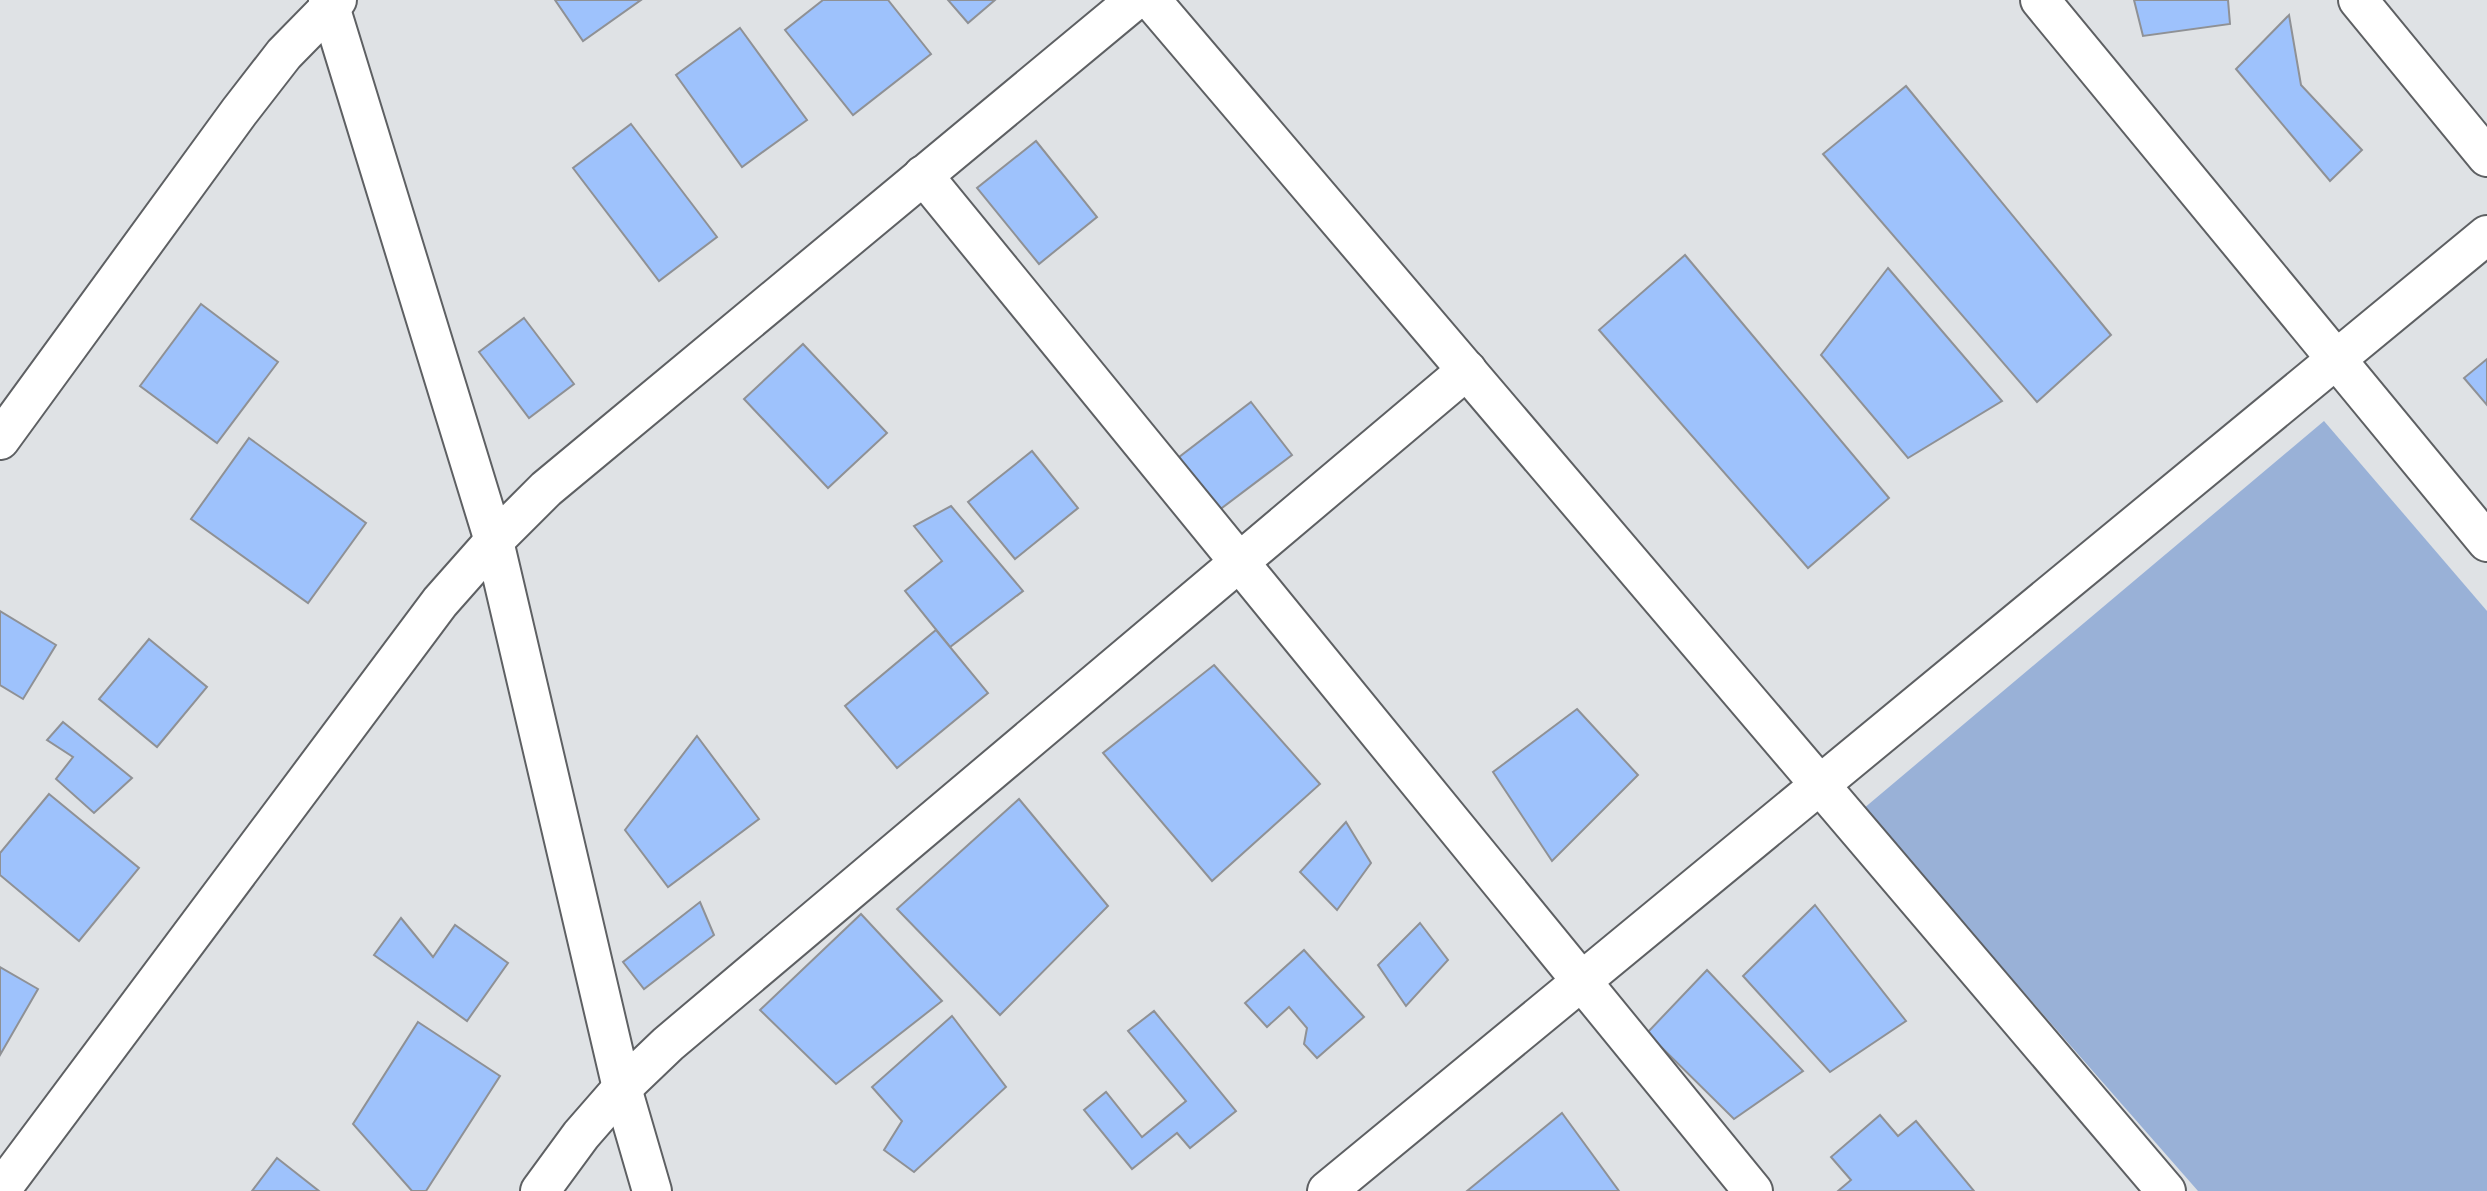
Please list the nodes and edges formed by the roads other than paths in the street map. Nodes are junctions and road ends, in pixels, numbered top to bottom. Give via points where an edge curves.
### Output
1 (1135, 0) edge
2 (1152, 0) edge
3 (2040, 0) edge
4 (2358, 0) edge
5 (331, 2) edge
6 (2487, 157) edge
7 (923, 175) junction
8 (2487, 235) edge
9 (2336, 359) junction
10 (1467, 370) junction
11 (0, 440) edge
12 (494, 541) junction
13 (2487, 542) edge
14 (1240, 563) junction
15 (1820, 785) junction
16 (1581, 981) junction
17 (622, 1088) junction
18 (0, 1191) edge
19 (540, 1191) edge
20 (652, 1191) edge
21 (1327, 1191) edge
22 (1753, 1191) edge
23 (2165, 1191) edge

1 - 7 street
2 - 10 street
3 - 9 street
4 - 6 street
5 - 11 street via 239,112
5 - 12 street
7 - 12 street via 546,489
7 - 14 street
8 - 9 street
9 - 13 street
9 - 15 street
10 - 14 street
10 - 15 street
12 - 17 street
12 - 18 street via 440,601
14 - 16 street
14 - 17 street via 668,1044
15 - 16 street
15 - 23 street
16 - 21 street
16 - 22 street
17 - 19 street
17 - 20 street

